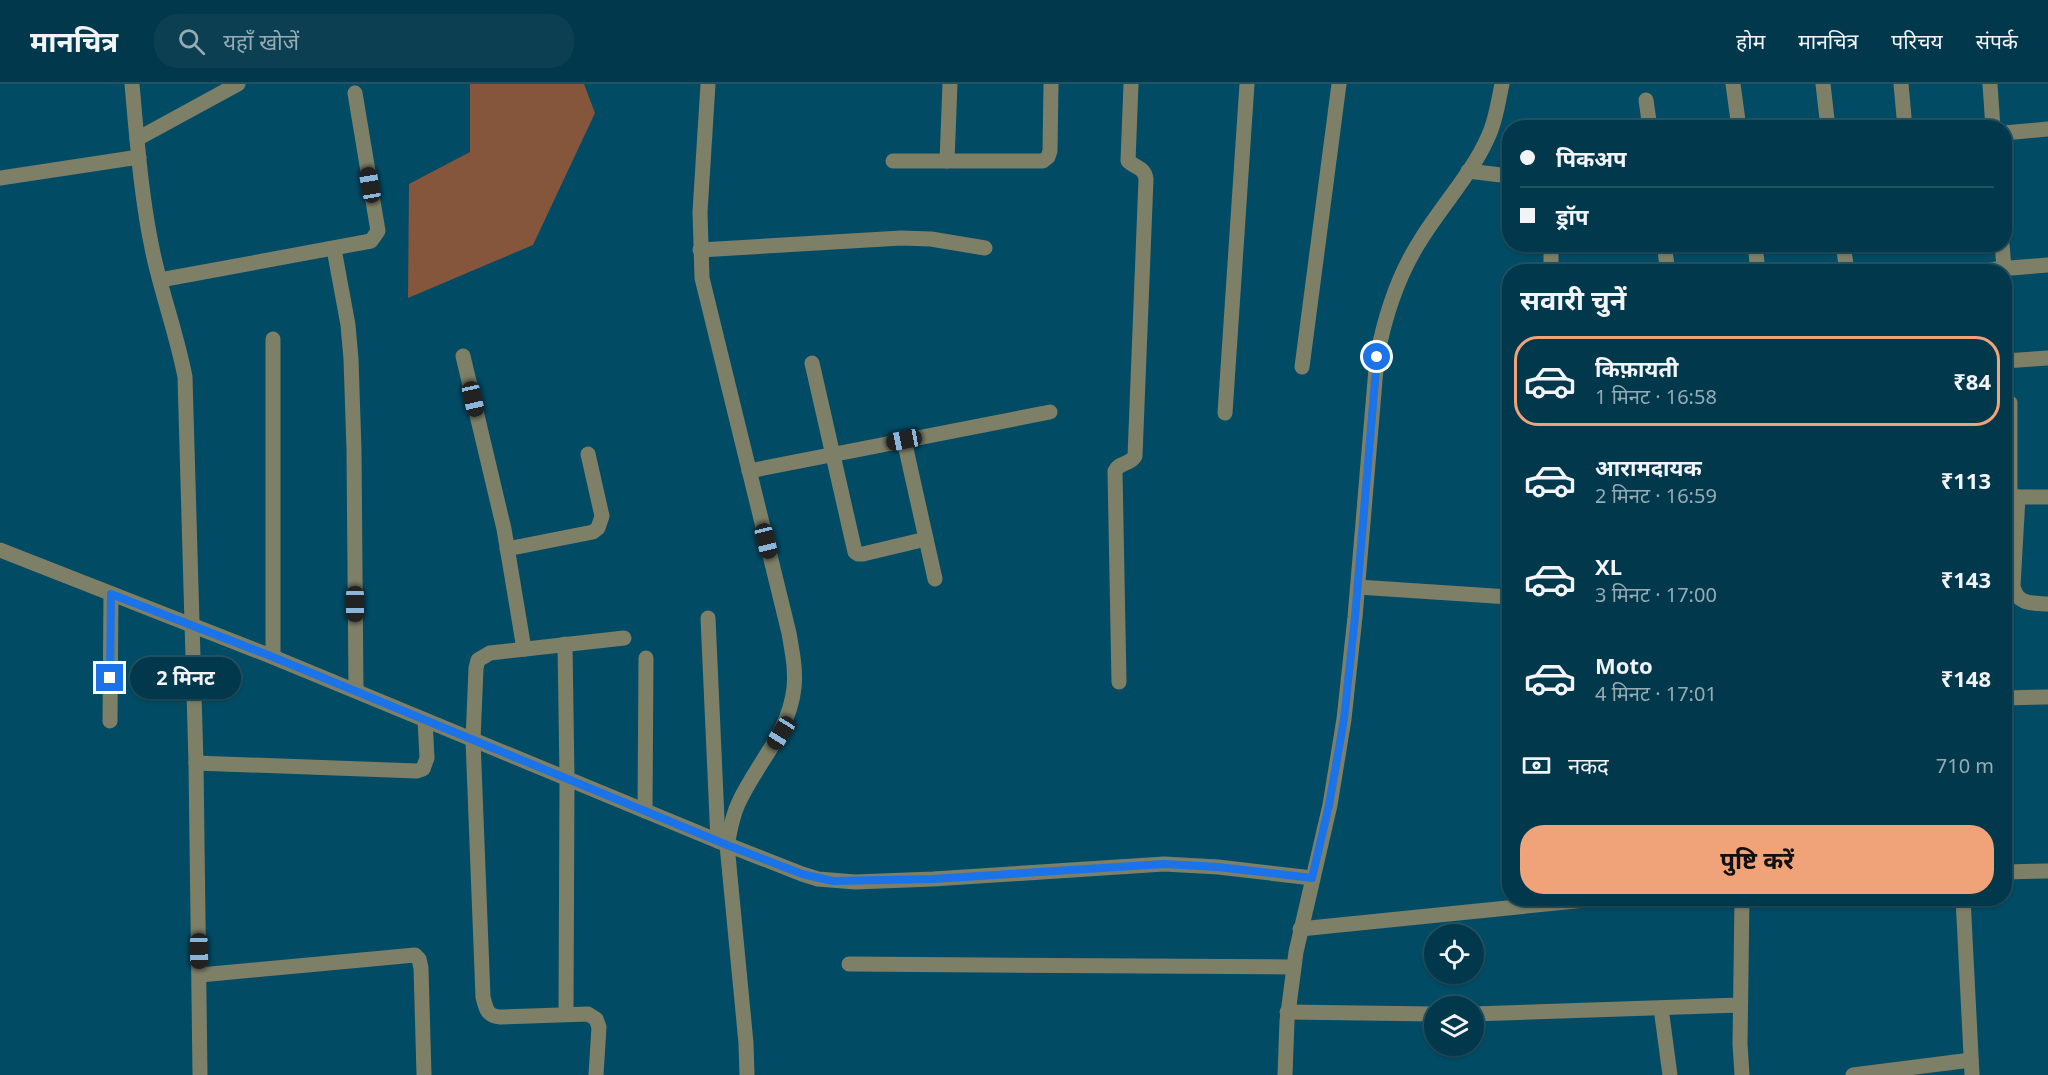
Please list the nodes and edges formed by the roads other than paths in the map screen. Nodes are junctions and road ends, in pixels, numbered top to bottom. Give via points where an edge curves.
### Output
1 (132, 84) edge
2 (238, 84) edge
3 (708, 84) edge
4 (950, 84) edge
5 (1051, 84) edge
6 (1131, 84) edge
7 (1246, 84) edge
8 (1339, 84) edge
9 (1502, 84) edge
10 (1733, 84) edge
11 (1823, 84) edge
12 (1901, 84) edge
13 (1990, 84) edge
14 (355, 93) dead end
15 (1646, 100) dead end
16 (1649, 120) edge
17 (1738, 120) edge
18 (1827, 120) edge
19 (1904, 120) edge
20 (1992, 120) edge
21 (2048, 129) edge
22 (2012, 132) edge
23 (137, 139) junction
24 (139, 157) junction
25 (893, 161) dead end
26 (947, 161) junction
27 (1468, 171) junction
28 (1, 174) edge
29 (1502, 175) edge
30 (985, 248) dead end
31 (334, 249) junction
32 (700, 250) junction
33 (2048, 265) edge
34 (2012, 267) edge
35 (160, 280) junction
36 (273, 339) dead end
37 (463, 356) dead end
38 (2048, 358) edge
39 (2012, 360) edge
40 (812, 363) dead end
41 (1302, 367) dead end
42 (1050, 412) dead end
43 (1225, 414) dead end
44 (904, 440) junction
45 (588, 454) dead end
46 (832, 455) junction
47 (749, 471) junction
48 (2012, 497) edge
49 (2048, 497) edge
50 (926, 539) junction
51 (2012, 542) edge
52 (507, 549) junction
53 (0, 550) edge
54 (935, 579) dead end
55 (1358, 587) junction
56 (111, 594) junction
57 (1502, 597) edge
58 (2048, 604) edge
59 (708, 618) dead end
60 (192, 625) junction
61 (624, 638) dead end
62 (565, 644) junction
63 (524, 649) junction
64 (273, 657) junction
65 (646, 658) dead end
66 (1119, 682) dead end
67 (356, 691) junction
68 (2048, 697) edge
69 (2012, 698) edge
70 (425, 720) junction
71 (110, 721) dead end
72 (473, 740) junction
73 (196, 763) junction
74 (567, 778) junction
75 (645, 811) junction
76 (723, 843) junction
77 (2048, 871) edge
78 (2012, 872) edge
79 (1312, 878) junction
80 (1502, 906) edge
81 (1742, 906) edge
82 (1963, 906) edge
83 (1300, 929) junction
84 (849, 964) dead end
85 (1293, 967) junction
86 (200, 975) junction
87 (1740, 1005) junction
88 (1661, 1008) junction
89 (1287, 1012) junction
90 (566, 1013) junction
91 (1424, 1014) edge
92 (1484, 1014) edge
93 (1972, 1067) edge
94 (200, 1075) edge
95 (424, 1075) edge
96 (596, 1075) edge
97 (747, 1075) edge
98 (1285, 1075) edge
99 (1670, 1075) edge
100 (1743, 1075) edge
101 (1853, 1075) edge

1 - 23 street
2 - 23 street
3 - 32 street
4 - 26 street
5 - 26 street via 1048,157
6 - 66 street via 1128,161 1141,169 1146,179 1135,456 1115,471
7 - 43 street
8 - 41 street
9 - 27 street via 1489,137
10 - 17 street
11 - 18 street
12 - 19 street
13 - 20 street
14 - 31 street via 378,231 371,241
15 - 16 street
21 - 22 street
23 - 24 street
24 - 28 street
24 - 35 street
25 - 26 street
27 - 29 street
27 - 55 street via 1403,271 1383,327 1377,357
30 - 32 street via 931,238 901,238
31 - 35 street
31 - 67 street via 351,359
32 - 47 street via 707,298
33 - 34 street
35 - 60 street via 185,377
36 - 64 street
37 - 52 street
38 - 39 street
40 - 46 street
42 - 44 street
44 - 46 street
44 - 50 street
45 - 52 street via 602,516 598,528
46 - 47 street
46 - 50 street via 855,552 863,554
47 - 76 street via 789,633 794,688 781,733 739,803
48 - 49 street
50 - 54 street
51 - 58 street via 2013,586 2018,599
52 - 63 street
53 - 56 street
55 - 57 street
55 - 79 street via 1340,751
56 - 60 street
56 - 71 street
59 - 76 street
60 - 64 street
60 - 73 street
61 - 62 street
62 - 63 street
62 - 74 street
63 - 72 street via 490,652 478,660
64 - 67 street
65 - 75 street
67 - 70 street
68 - 69 street
70 - 72 street
70 - 73 street via 427,758 423,769 417,771
72 - 74 street
72 - 90 street via 486,1011 500,1017
73 - 86 street
74 - 75 street
74 - 90 street
75 - 76 street
76 - 79 street via 802,874 833,881 933,879 1164,864
76 - 97 street
77 - 78 street
79 - 83 street
80 - 83 street
81 - 87 street
82 - 93 street
83 - 85 street
84 - 85 street
85 - 89 street
86 - 94 street
86 - 95 street via 415,955 421,968
87 - 88 street
87 - 100 street
88 - 92 street
88 - 99 street
89 - 91 street
89 - 98 street
90 - 96 street via 588,1014 596,1019
93 - 101 street

